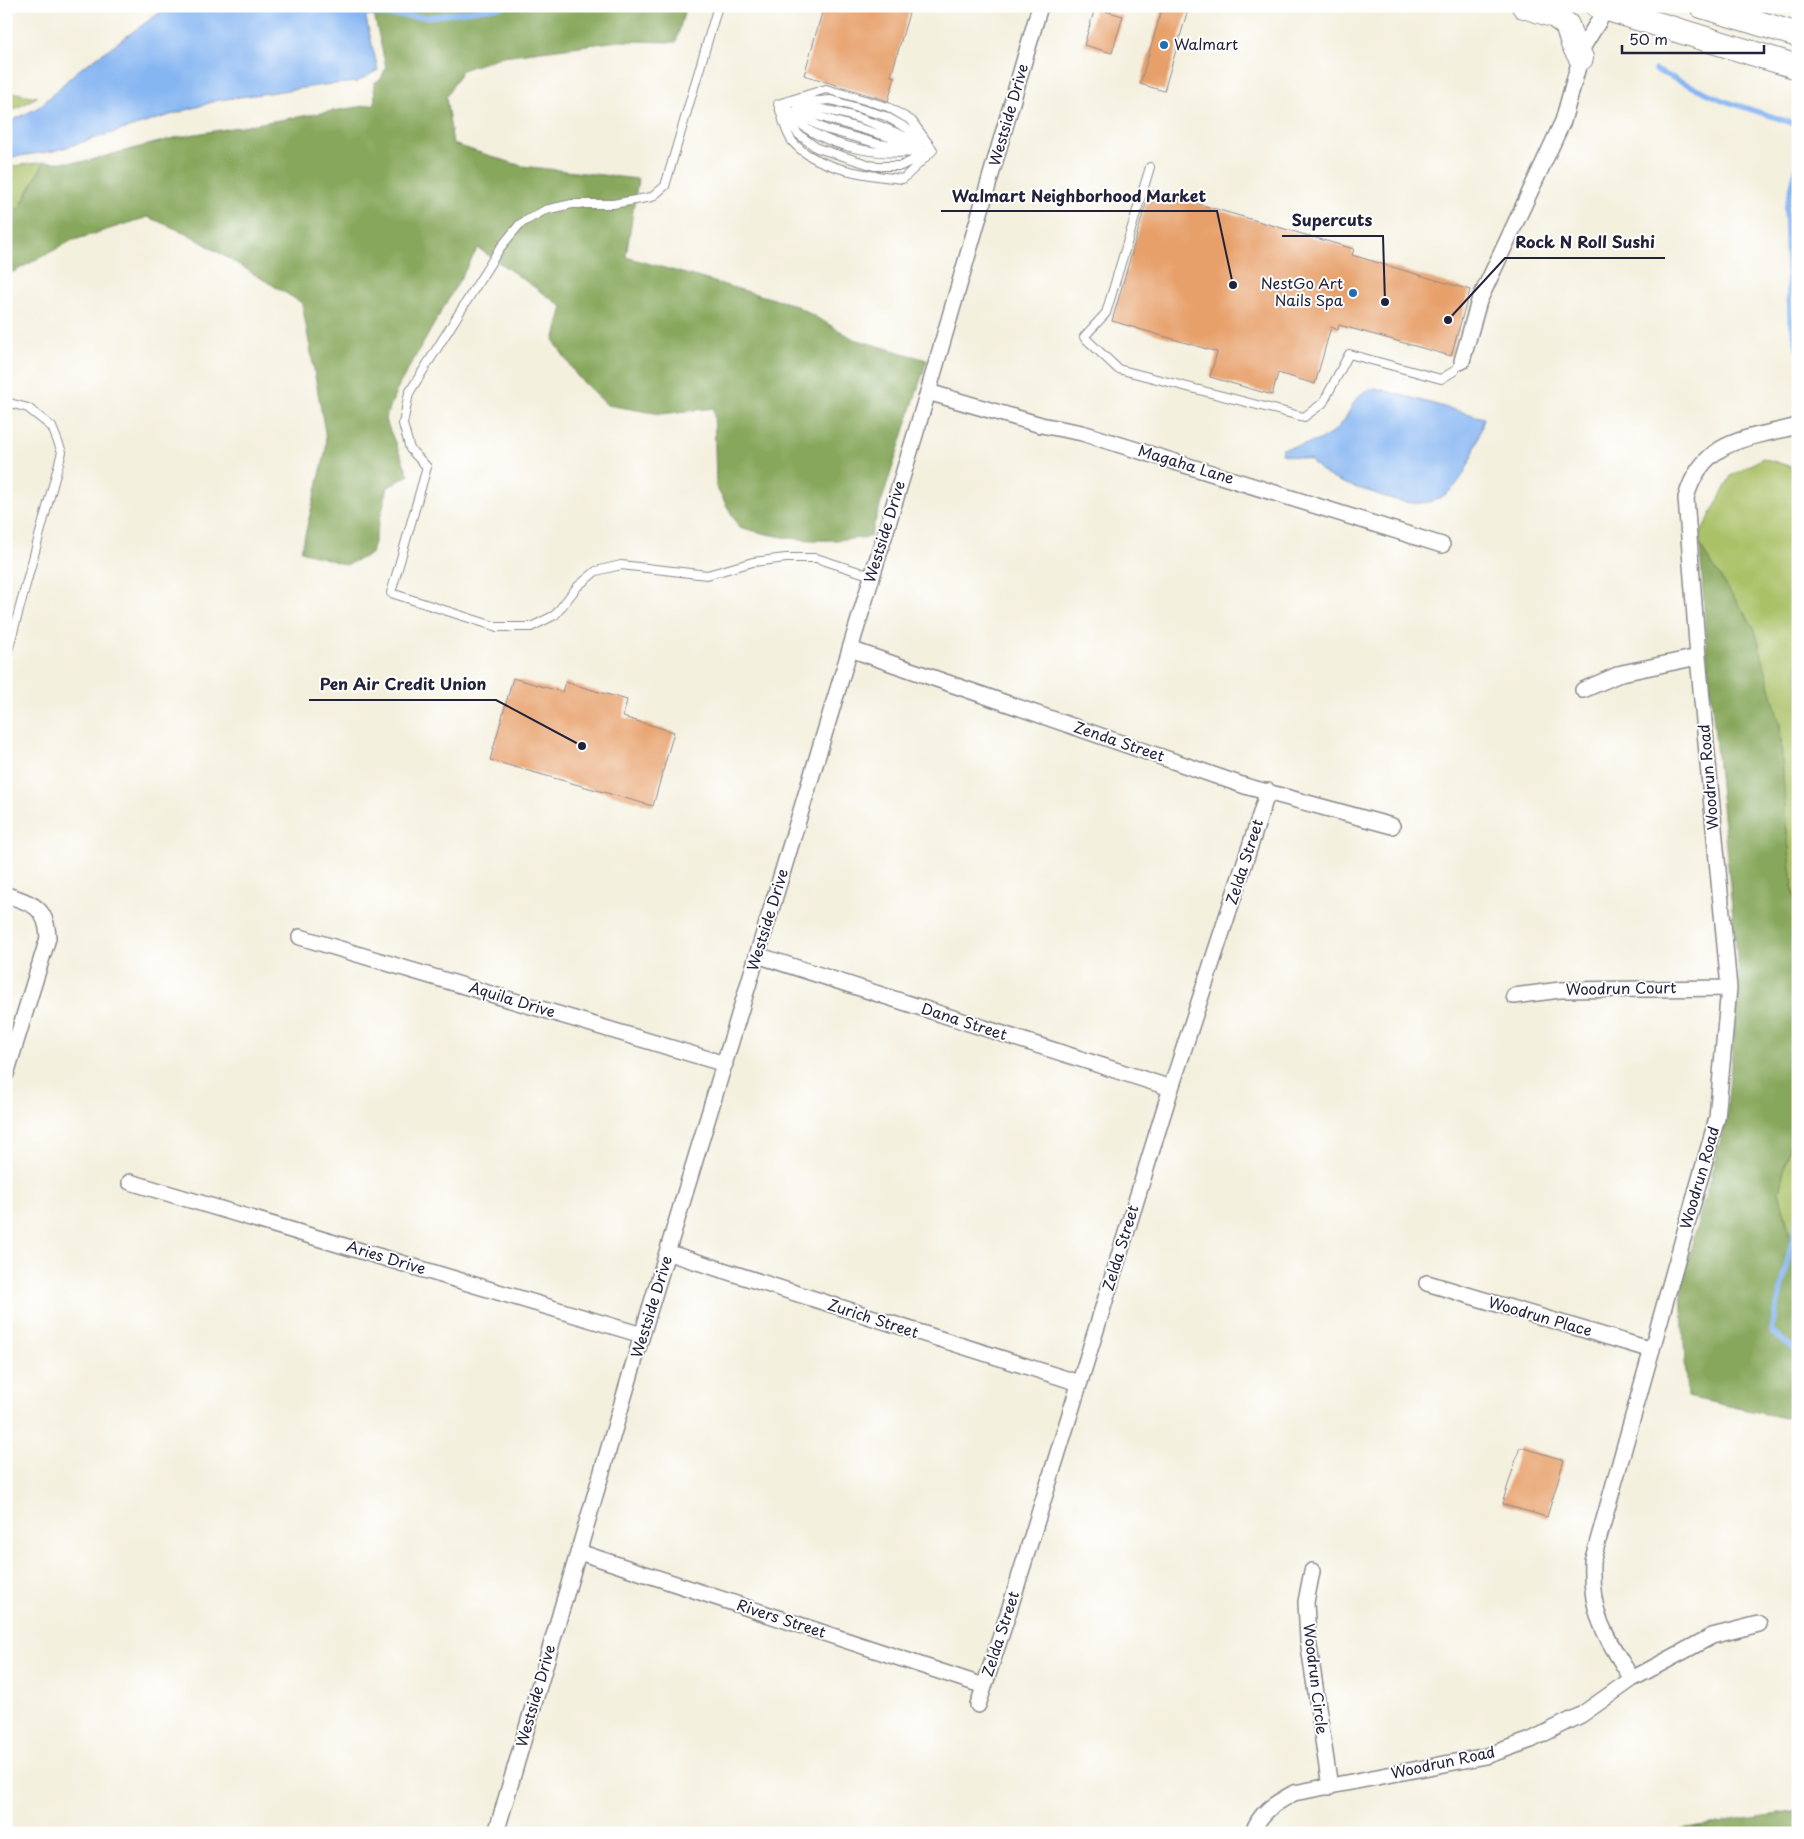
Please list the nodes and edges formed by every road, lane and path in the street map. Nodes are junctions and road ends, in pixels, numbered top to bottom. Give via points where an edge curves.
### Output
1 (718, 6) edge
2 (1040, 6) edge
3 (1524, 6) edge
4 (1702, 6) edge
5 (1759, 6) edge
6 (1606, 7) edge
7 (1798, 18) edge
8 (1798, 35) edge
9 (1581, 58) junction
10 (1794, 64) edge
11 (778, 104) junction
12 (933, 150) junction
13 (1150, 166) dead end
14 (1462, 361) joint
15 (928, 392) junction
16 (6, 402) edge
17 (1798, 426) edge
18 (1442, 545) dead end
19 (872, 576) junction
20 (850, 649) junction
21 (1698, 656) junction
22 (6, 658) edge
23 (1583, 690) dead end
24 (1268, 791) junction
25 (1392, 826) dead end
26 (6, 895) edge
27 (300, 937) dead end
28 (758, 955) junction
29 (1729, 988) junction
30 (1514, 996) dead end
31 (725, 1064) junction
32 (6, 1074) edge
33 (1171, 1088) junction
34 (130, 1182) dead end
35 (669, 1253) junction
36 (1427, 1284) dead end
37 (642, 1334) junction
38 (1652, 1350) junction
39 (1079, 1383) junction
40 (579, 1552) junction
41 (1312, 1571) dead end
42 (1759, 1624) dead end
43 (1632, 1679) junction
44 (984, 1686) junction
45 (978, 1705) dead end
46 (1330, 1787) junction
47 (496, 1833) edge
48 (1253, 1833) edge

1 - 19 lane via 665,186 652,197 613,204 572,204 545,210 520,224 500,248 409,393 403,424 410,449 428,467 391,593 497,627 532,627 555,615 577,587 596,571 621,566 707,575 752,562 816,558
2 - 15 street, Westside Drive
3 - 9 main road via 1555,16 1567,25
4 - 8 main road
5 - 7 main road
6 - 9 street via 1584,45
6 - 10 main road
9 - 14 street via 1563,121 1480,301
11 - 12 lane
11 - 12 lane via 831,100 885,116 908,129
11 - 12 lane via 802,128 820,137 899,155
11 - 12 lane via 826,89 888,107 912,121
11 - 12 lane via 798,134 817,148 874,166 901,166
11 - 12 lane via 791,140 816,160 870,176 903,179
13 - 14 lane via 1106,313 1084,337 1118,369 1304,417 1323,403 1349,354 1441,379
15 - 18 street, Magaha Lane via 1041,425 1082,433
15 - 19 street, Westside Drive
16 - 22 lane via 28,408 52,427 62,452
17 - 21 street, Woodrun Road via 1727,445 1700,466 1691,481 1686,498
19 - 20 street, Westside Drive
20 - 24 street, Zenda Street via 1245,786
20 - 28 street, Westside Drive
21 - 23 street via 1622,673
21 - 29 street, Woodrun Road
24 - 25 street, Zenda Street
24 - 33 street, Zelda Street
26 - 32 street via 34,905 42,914 48,938
27 - 31 street, Aquila Drive
28 - 31 street, Westside Drive
28 - 33 street, Dana Street
29 - 30 street, Woodrun Court via 1560,990
29 - 38 street, Woodrun Road via 1717,1118
31 - 35 street, Westside Drive
33 - 39 street, Zelda Street
34 - 37 street, Aries Drive
35 - 37 street, Westside Drive
35 - 39 street, Zurich Street
36 - 38 street, Woodrun Place
37 - 40 street, Westside Drive
38 - 43 street, Woodrun Road via 1592,1562 1595,1611 1604,1634
39 - 44 street, Zelda Street
40 - 44 street, Rivers Street
40 - 47 street, Westside Drive
41 - 46 street, Woodrun Circle via 1306,1602 1308,1640
42 - 43 street, Woodrun Road via 1712,1636
43 - 46 street, Woodrun Road via 1581,1716 1531,1740 1486,1756
44 - 45 street, Zelda Street
46 - 48 street, Woodrun Road via 1294,1794 1276,1803 1265,1812

